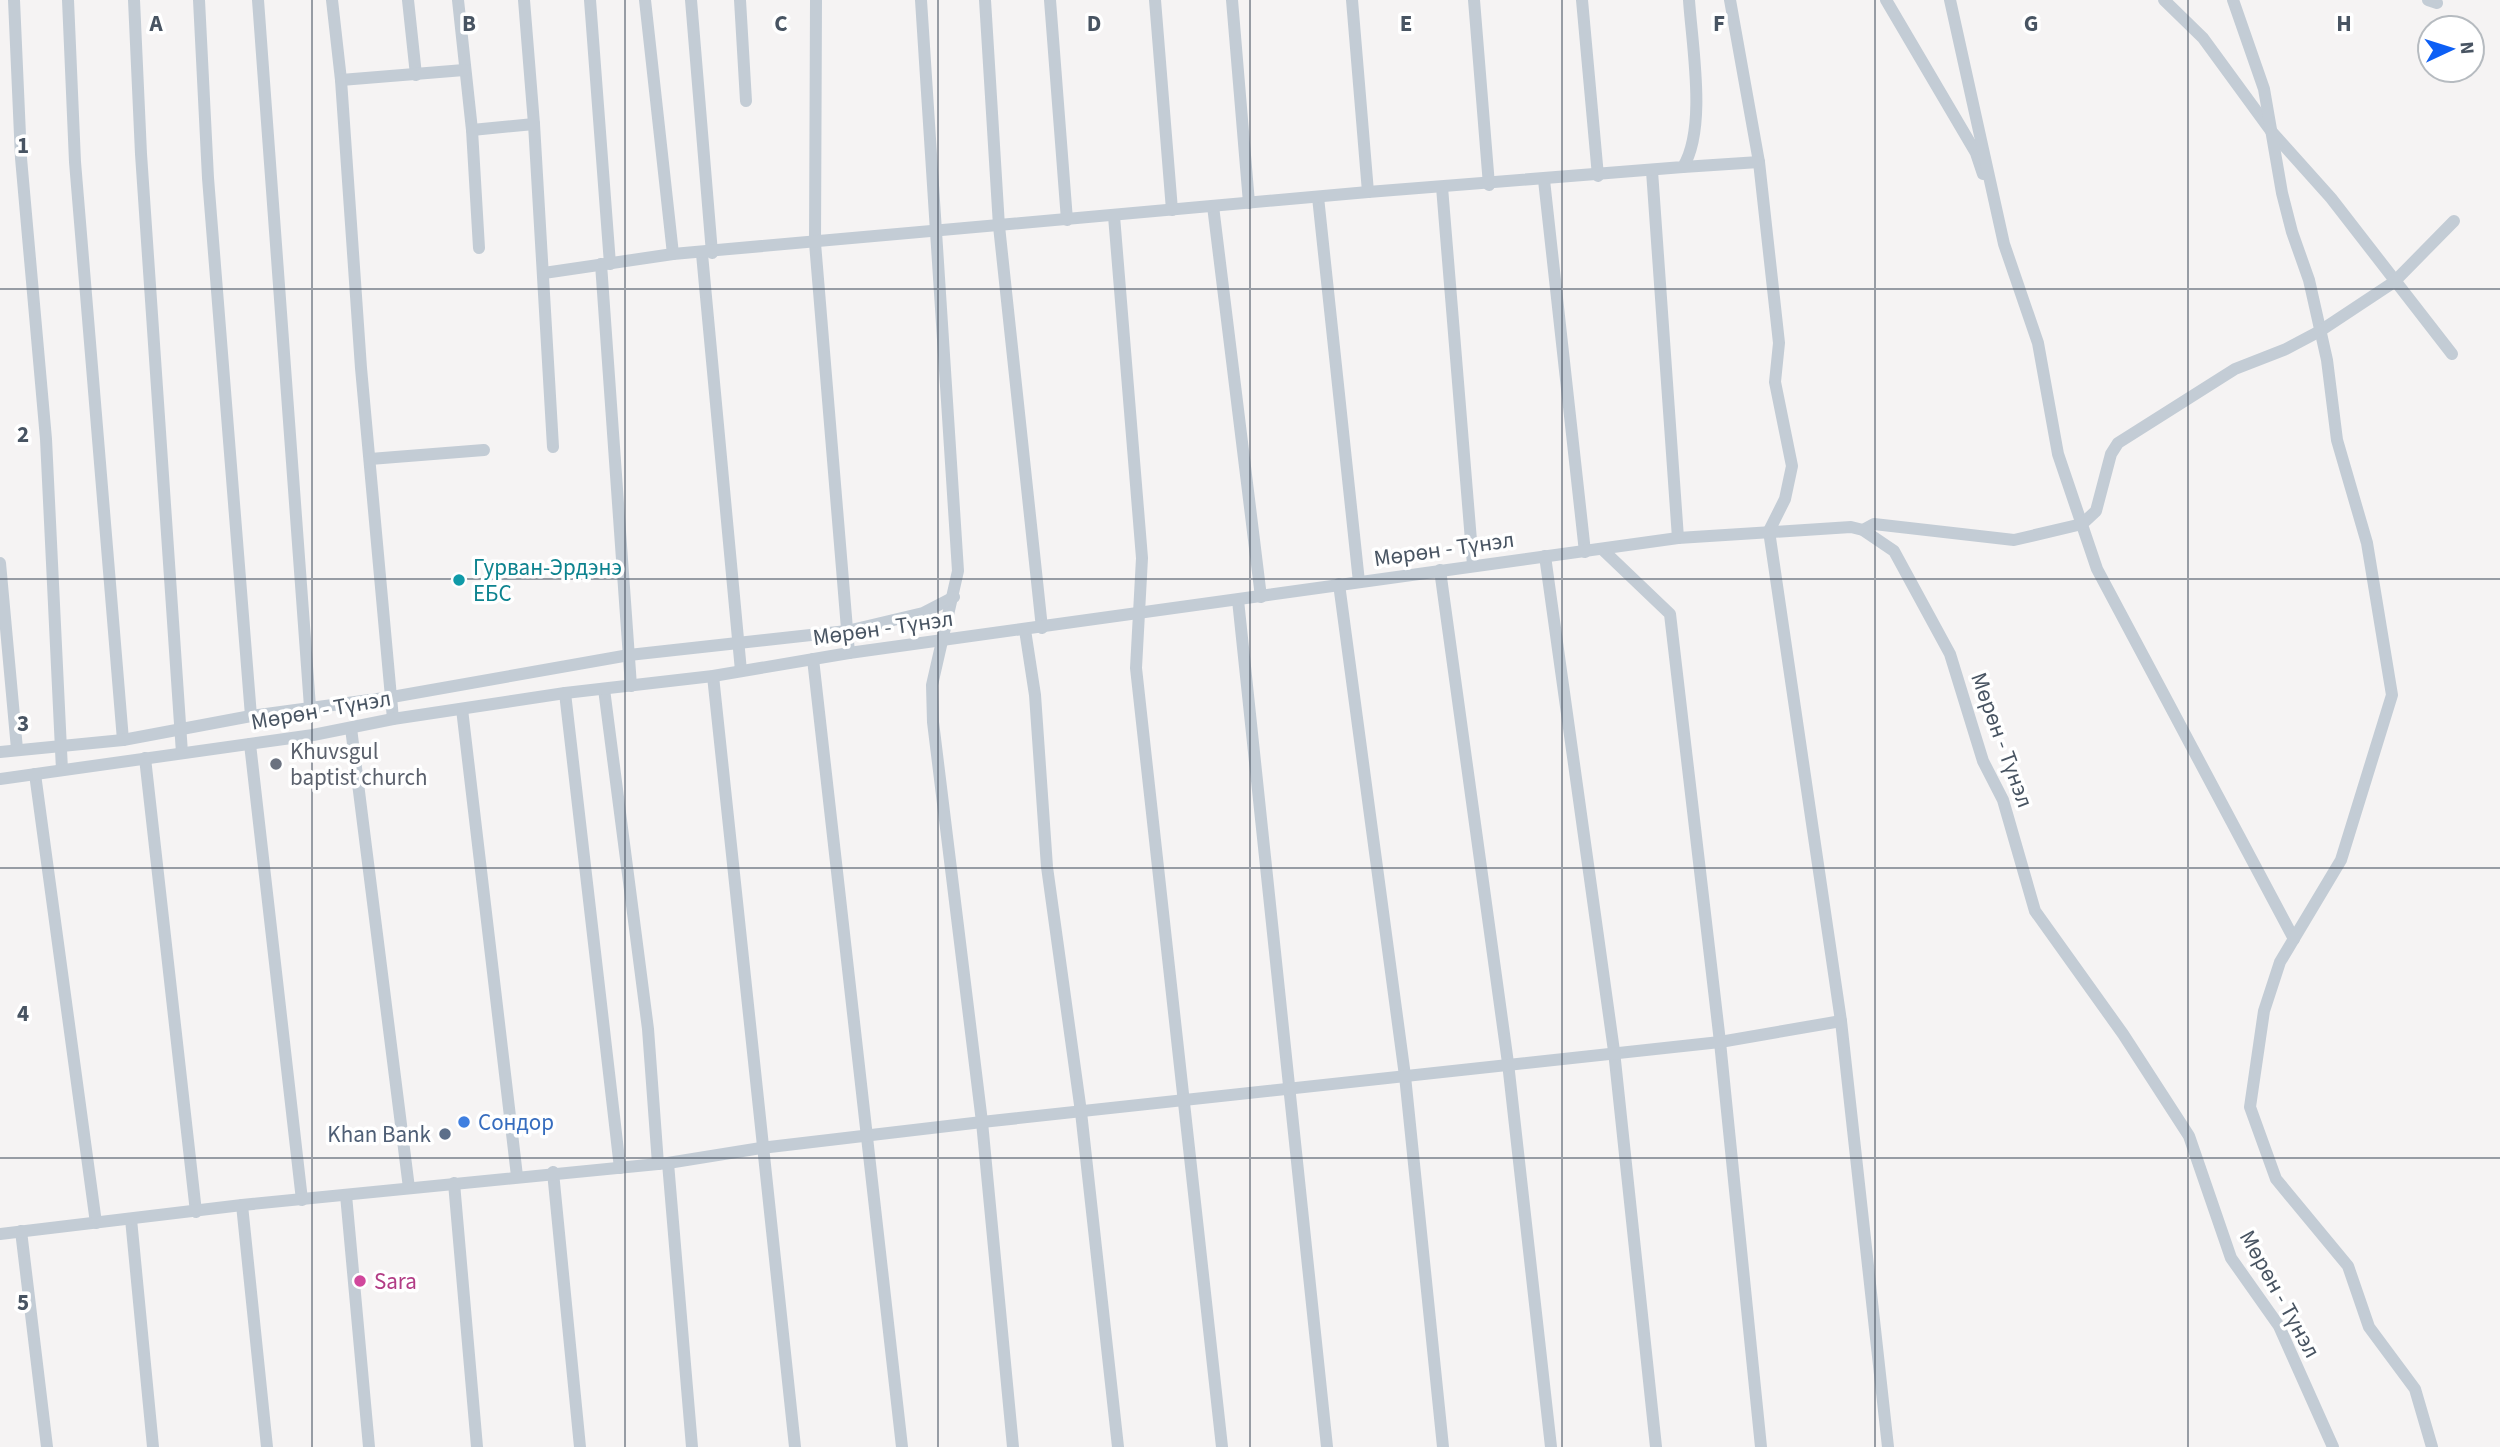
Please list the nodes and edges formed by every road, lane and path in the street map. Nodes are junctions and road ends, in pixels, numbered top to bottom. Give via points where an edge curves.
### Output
1 (14, 0) edge
2 (68, 0) edge
3 (134, 0) edge
4 (200, 0) edge
5 (258, 0) edge
6 (332, 0) edge
7 (408, 0) edge
8 (458, 0) edge
9 (524, 0) edge
10 (590, 0) edge
11 (645, 0) edge
12 (691, 0) edge
13 (740, 0) edge
14 (816, 0) edge
15 (921, 0) edge
16 (985, 0) edge
17 (1050, 0) edge
18 (1154, 0) edge
19 (1232, 0) edge
20 (1352, 0) edge
21 (1474, 0) edge
22 (1582, 0) edge
23 (1689, 0) edge
24 (1730, 0) edge
25 (1886, 0) edge
26 (1950, 0) edge
27 (2164, 0) edge
28 (2233, 0) edge
29 (464, 70) junction
30 (416, 75) junction
31 (341, 80) junction
32 (746, 101) dead end
33 (534, 124) junction
34 (472, 131) junction
35 (2271, 131) junction
36 (1759, 162) junction
37 (1683, 167) junction
38 (1651, 171) junction
39 (1598, 176) junction
40 (1544, 180) junction
41 (1489, 185) junction
42 (1442, 187) junction
43 (1368, 192) junction
44 (1318, 197) junction
45 (1250, 203) junction
46 (1213, 206) junction
47 (1172, 210) junction
48 (1114, 216) junction
49 (1067, 220) junction
50 (1999, 221) junction
51 (2454, 221) dead end
52 (999, 226) junction
53 (936, 232) junction
54 (816, 243) junction
55 (479, 248) dead end
56 (673, 254) junction
57 (707, 254) junction
58 (606, 264) junction
59 (544, 273) junction
60 (2394, 282) junction
61 (2319, 331) junction
62 (2452, 354) dead end
63 (553, 447) dead end
64 (484, 450) dead end
65 (370, 459) junction
66 (2082, 524) junction
67 (1863, 530) junction
68 (1769, 531) junction
69 (1678, 538) junction
70 (1603, 550) junction
71 (1585, 552) junction
72 (1545, 556) junction
73 (0, 563) edge
74 (1473, 565) junction
75 (1440, 570) junction
76 (1359, 582) junction
77 (1339, 584) junction
78 (954, 597) junction
79 (1261, 597) junction
80 (1238, 600) junction
81 (1139, 613) junction
82 (1042, 628) junction
83 (1025, 630) junction
84 (847, 631) junction
85 (941, 641) junction
86 (739, 643) junction
87 (849, 653) junction
88 (629, 655) junction
89 (813, 659) junction
90 (741, 671) junction
91 (713, 676) junction
92 (631, 686) junction
93 (604, 689) junction
94 (565, 693) junction
95 (391, 697) junction
96 (310, 707) junction
97 (462, 709) junction
98 (250, 716) junction
99 (393, 719) junction
100 (351, 728) junction
101 (179, 730) junction
102 (123, 740) junction
103 (250, 744) junction
104 (62, 746) junction
105 (18, 749) junction
106 (0, 752) edge
107 (182, 753) junction
108 (145, 758) junction
109 (62, 770) junction
110 (34, 774) junction
111 (0, 779) edge
112 (2294, 939) junction
113 (1841, 1021) junction
114 (1720, 1042) junction
115 (1614, 1051) junction
116 (1508, 1063) junction
117 (1405, 1076) junction
118 (1289, 1088) junction
119 (1183, 1101) junction
120 (1081, 1112) junction
121 (982, 1122) junction
122 (866, 1136) junction
123 (761, 1148) junction
124 (663, 1163) junction
125 (620, 1168) junction
126 (553, 1171) junction
127 (517, 1176) junction
128 (454, 1183) junction
129 (410, 1188) junction
130 (346, 1195) junction
131 (302, 1200) junction
132 (242, 1205) junction
133 (196, 1212) junction
134 (131, 1219) junction
135 (96, 1223) junction
136 (21, 1231) junction
137 (0, 1234) edge
138 (47, 1447) edge
139 (153, 1447) edge
140 (267, 1447) edge
141 (369, 1447) edge
142 (477, 1447) edge
143 (580, 1447) edge
144 (692, 1447) edge
145 (795, 1447) edge
146 (902, 1447) edge
147 (1013, 1447) edge
148 (1118, 1447) edge
149 (1222, 1447) edge
150 (1327, 1447) edge
151 (1443, 1447) edge
152 (1551, 1447) edge
153 (1656, 1447) edge
154 (1760, 1447) edge
155 (1888, 1447) edge
156 (2333, 1447) edge
157 (2432, 1447) edge

1 - 104 street via 21,158 46,439
2 - 102 street via 75,162
3 - 101 street
4 - 98 street via 208,178
5 - 96 street
6 - 31 street
7 - 30 street
8 - 29 street
9 - 33 street
10 - 58 street
11 - 56 street
12 - 57 street
13 - 32 street
14 - 54 street
15 - 53 street
16 - 52 street
17 - 49 street
18 - 47 street
19 - 45 street
20 - 43 street
21 - 41 street
22 - 39 street
23 - 37 street via 1695,109 1693,152
24 - 36 street
25 - 50 street via 1976,153
26 - 50 street
27 - 35 street via 2203,38
28 - 35 street via 2264,89
29 - 30 street
29 - 34 street
30 - 31 street
31 - 65 street
33 - 34 street
33 - 59 street
34 - 55 street
35 - 60 street via 2331,198
35 - 61 street via 2288,219 2309,280
36 - 37 street
36 - 68 street via 1779,343 1775,382 1792,466 1785,499
37 - 38 street
38 - 39 street
38 - 69 street
39 - 40 street
40 - 41 street
40 - 71 street
41 - 42 street
42 - 43 street
42 - 74 street
43 - 44 street
44 - 45 street
44 - 76 street
45 - 46 street
46 - 47 street
46 - 79 street
47 - 48 street
48 - 49 street
48 - 81 street via 1142,558
49 - 52 street
50 - 66 street via 2038,343 2058,454
51 - 60 street
52 - 53 street
52 - 82 street
53 - 54 street
53 - 78 street via 958,571
54 - 57 street
54 - 84 street
56 - 57 street
56 - 58 street
57 - 86 street
58 - 59 street
58 - 88 street
59 - 63 street
60 - 61 street
60 - 62 street
61 - 66 street via 2235,369 2125,438 2111,454 2096,511
61 - 112 street via 2337,440 2367,543 2392,695 2341,860
64 - 65 street
65 - 95 street
66 - 67 street via 2014,540 1874,524
66 - 112 street via 2097,569
67 - 68 street, Мөрөн - Түнэл
67 - 156 street, Мөрөн - Түнэл via 1894,551 1950,654 1983,761 2003,800 2035,911 2189,1136 2231,1258 2279,1326
68 - 69 street, Мөрөн - Түнэл
68 - 113 street
69 - 70 street, Мөрөн - Түнэл
70 - 71 street, Мөрөн - Түнэл
70 - 114 street via 1670,614
71 - 72 street, Мөрөн - Түнэл
72 - 74 street, Мөрөн - Түнэл
72 - 115 street
73 - 105 street
74 - 75 street, Мөрөн - Түнэл
75 - 76 street, Мөрөн - Түнэл
75 - 116 street
76 - 77 street, Мөрөн - Түнэл
77 - 79 street, Мөрөн - Түнэл
77 - 117 street
78 - 84 street via 923,613
78 - 85 street
79 - 80 street, Мөрөн - Түнэл
80 - 81 street, Мөрөн - Түнэл
80 - 118 street
81 - 82 street, Мөрөн - Түнэл
81 - 119 street via 1136,668
82 - 83 street, Мөрөн - Түнэл
83 - 85 street, Мөрөн - Түнэл
83 - 120 street via 1035,695 1046,867
84 - 86 street
84 - 87 street
85 - 87 street, Мөрөн - Түнэл
85 - 121 street via 932,685 934,735
86 - 88 street
86 - 90 street
87 - 89 street, Мөрөн - Түнэл
88 - 92 street
88 - 95 street
89 - 90 street, Мөрөн - Түнэл
89 - 122 street
90 - 91 street, Мөрөн - Түнэл
91 - 92 street, Мөрөн - Түнэл
91 - 123 street
92 - 93 street, Мөрөн - Түнэл
93 - 94 street, Мөрөн - Түнэл
93 - 124 street
94 - 97 street, Мөрөн - Түнэл
94 - 125 street
95 - 96 street
95 - 99 street
96 - 98 street
97 - 99 street, Мөрөн - Түнэл
97 - 127 street
98 - 101 street
99 - 100 street, Мөрөн - Түнэл
100 - 103 street, Мөрөн - Түнэл
100 - 129 street
101 - 102 street
101 - 107 street
102 - 104 street
103 - 107 street, Мөрөн - Түнэл
103 - 131 street
104 - 105 street
104 - 109 street
105 - 106 street
107 - 108 street, Мөрөн - Түнэл
108 - 109 street, Мөрөн - Түнэл
108 - 133 street
109 - 110 street, Мөрөн - Түнэл
110 - 111 street, Мөрөн - Түнэл
110 - 135 street
112 - 157 street via 2280,962 2264,1012 2250,1107 2276,1179 2348,1266 2369,1327 2415,1389
113 - 114 street
113 - 155 street
114 - 115 street
114 - 154 street
115 - 116 street
115 - 153 street
116 - 117 street
116 - 152 street
117 - 118 street
117 - 151 street
118 - 119 street
118 - 150 street
119 - 120 street
119 - 149 street
120 - 121 street
120 - 148 street
121 - 122 street
121 - 147 street
122 - 123 street
122 - 146 street
123 - 124 street
123 - 145 street
124 - 125 street
124 - 144 street
125 - 126 street
126 - 127 street
126 - 143 street
127 - 128 street
128 - 129 street
128 - 142 street
129 - 130 street
130 - 131 street
130 - 141 street
131 - 132 street
132 - 133 street
132 - 140 street
133 - 134 street
134 - 135 street
134 - 139 street
135 - 136 street
136 - 137 street
136 - 138 street

